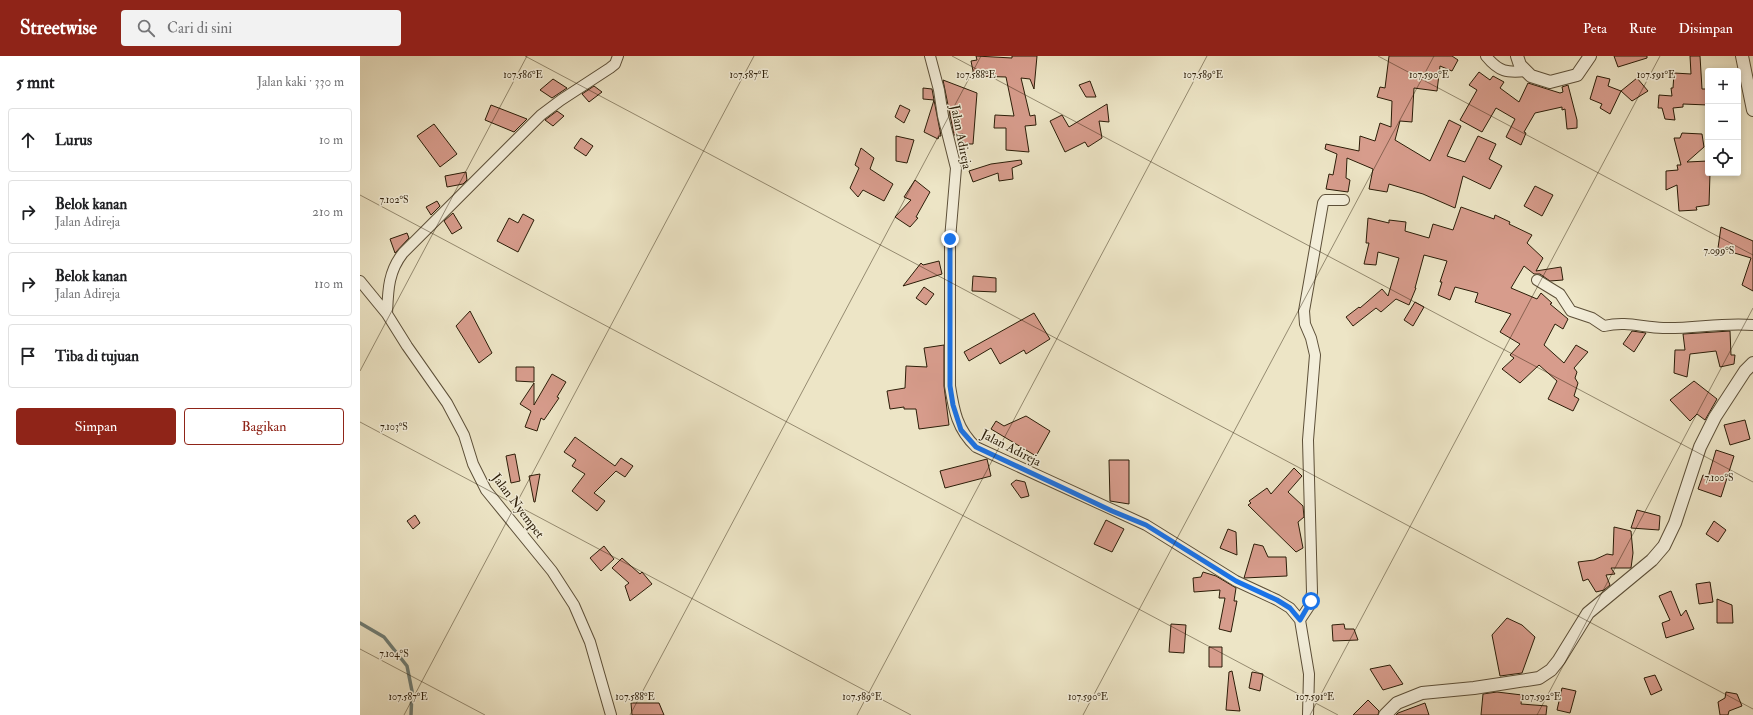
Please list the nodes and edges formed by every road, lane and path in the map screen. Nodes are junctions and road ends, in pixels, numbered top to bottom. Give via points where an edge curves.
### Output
1 (618, 56) edge
2 (930, 56) edge
3 (1486, 56) edge
4 (1517, 56) edge
5 (1590, 56) edge
6 (1742, 56) edge
7 (1526, 71) junction
8 (1753, 110) edge
9 (1344, 200) dead end
10 (1537, 280) dead end
11 (360, 281) edge
12 (387, 314) junction
13 (1753, 325) edge
14 (1753, 363) edge
15 (1300, 620) junction
16 (611, 715) edge
17 (1308, 715) edge
18 (1385, 715) edge

1 - 12 street via 610,68 541,115 403,253 391,275
2 - 15 street, Jalan Adireja via 956,168 950,239 950,386 961,430 976,447 1146,525 1236,581 1290,608
3 - 7 street via 1505,71
4 - 7 street via 1520,65
5 - 7 street via 1577,75 1550,82 1531,76
6 - 8 street
9 - 15 street via 1325,200 1323,203 1304,311 1305,324 1315,355 1308,440 1312,592 1310,605
10 - 13 street via 1560,294 1571,311 1592,318 1604,326 1625,323 1661,328
11 - 12 street, Jalan Nyempet
12 - 16 street, Jalan Nyempet via 447,403 464,435 473,464 486,490 552,572 574,605 590,642
14 - 18 street via 1714,416 1700,447 1675,523 1664,546 1652,560 1588,613 1551,670 1539,678 1422,693 1397,703
15 - 17 street via 1309,674

